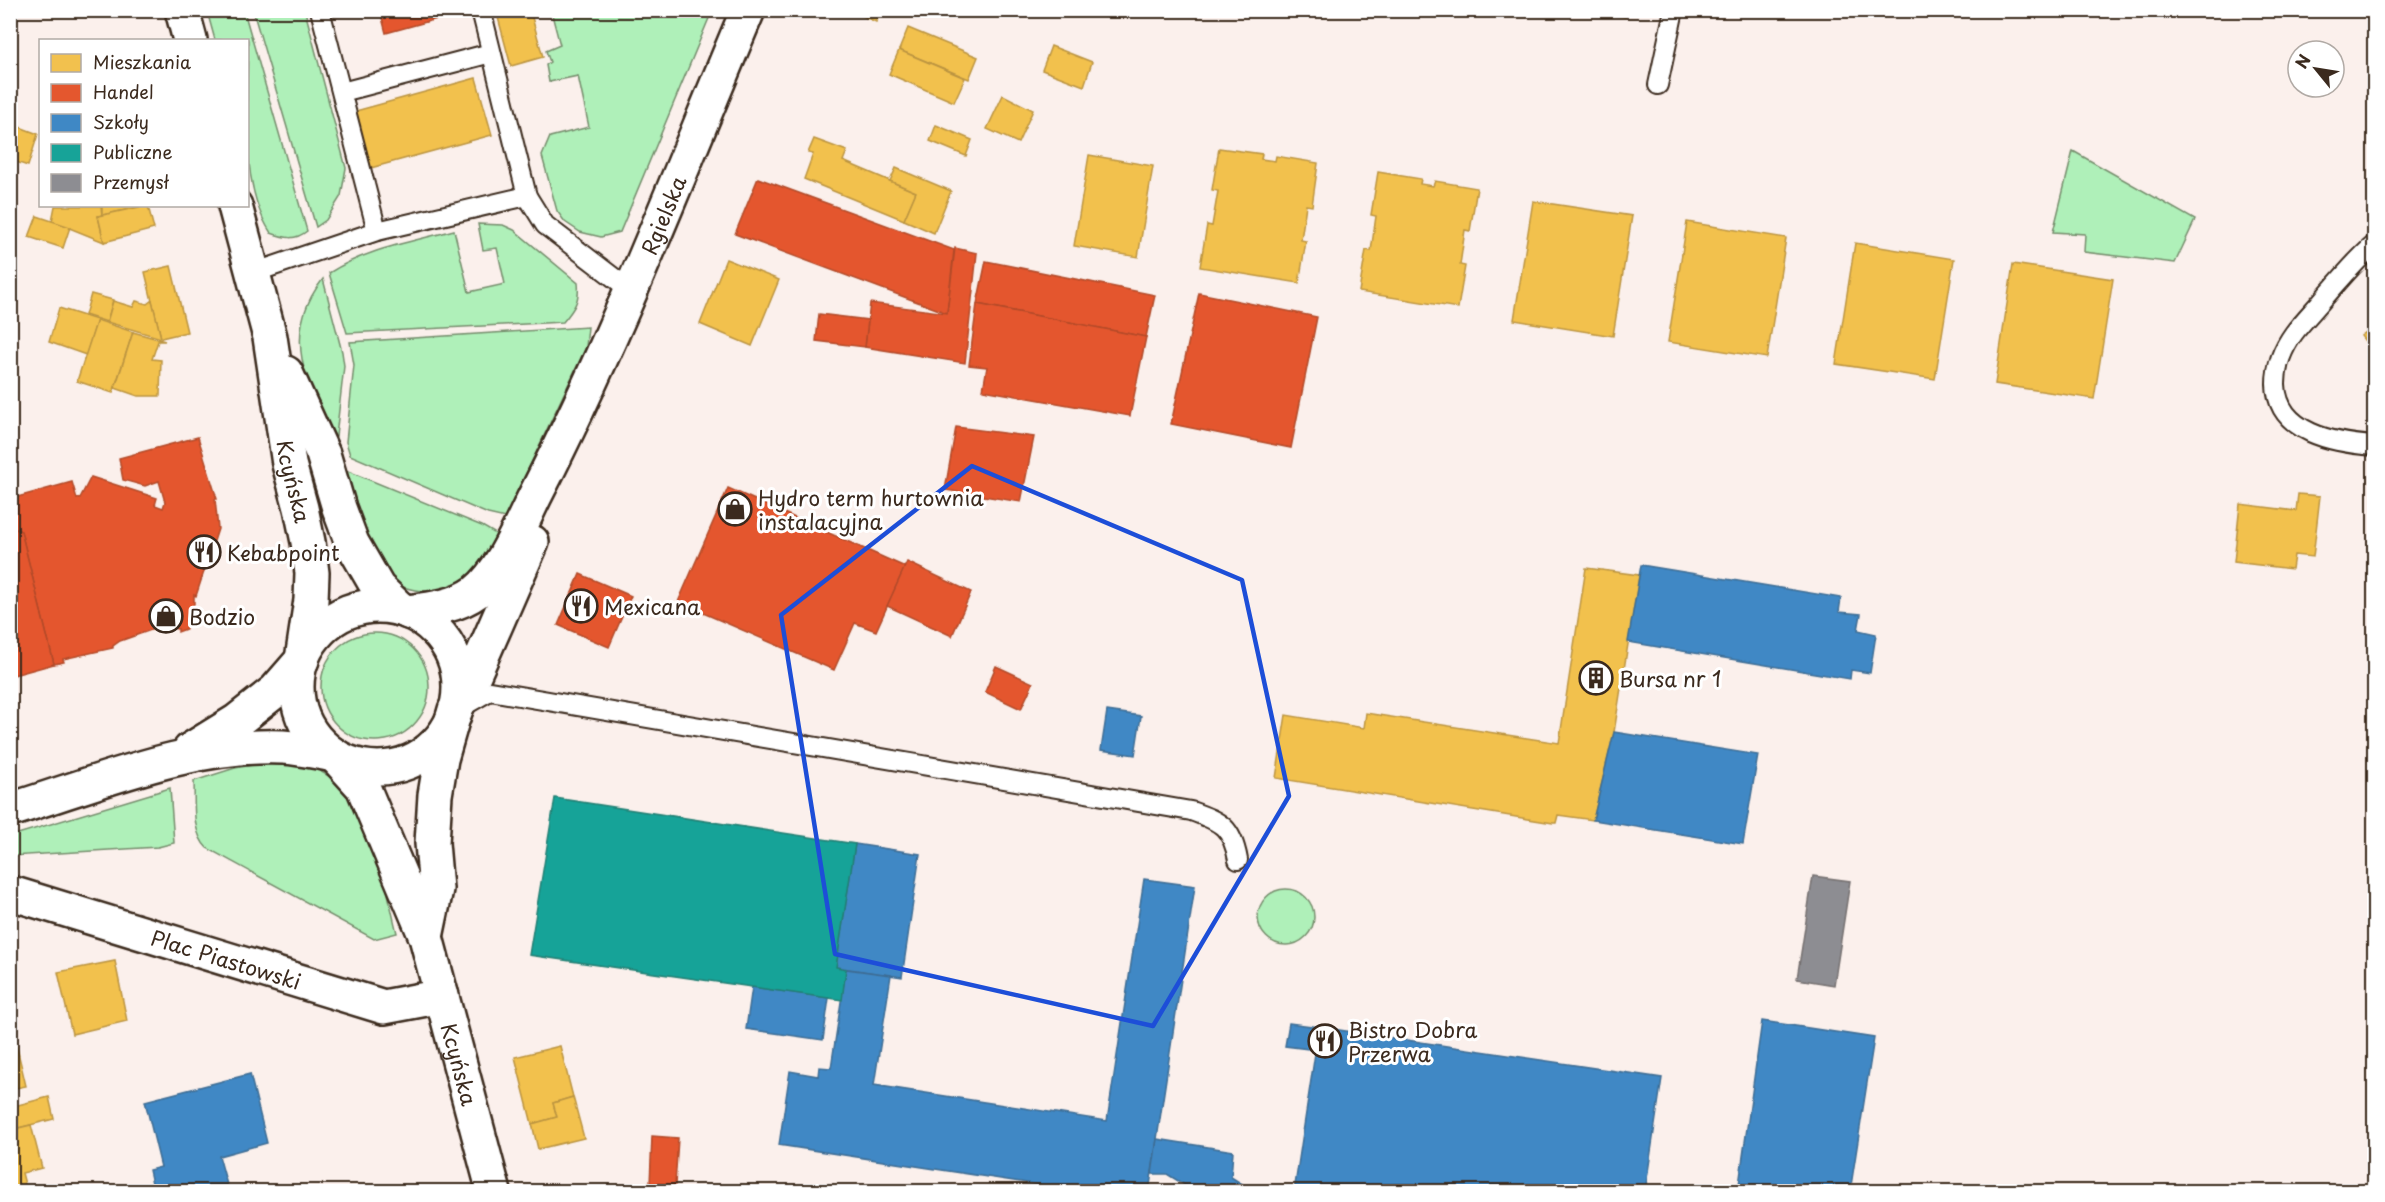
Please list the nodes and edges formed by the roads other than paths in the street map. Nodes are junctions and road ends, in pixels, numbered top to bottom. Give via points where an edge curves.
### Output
1 (182, 10) edge
2 (320, 10) edge
3 (481, 10) edge
4 (748, 10) edge
5 (1674, 10) edge
6 (190, 39) edge
7 (491, 53) junction
8 (1658, 85) dead end
9 (342, 92) junction
10 (527, 196) junction
11 (235, 207) edge
12 (377, 231) junction
13 (2374, 245) edge
14 (253, 273) junction
15 (630, 290) junction
16 (270, 337) junction
17 (575, 419) junction
18 (2374, 446) edge
19 (404, 611) junction
20 (302, 660) junction
21 (455, 710) junction
22 (334, 755) junction
23 (178, 758) junction
24 (10, 810) edge
25 (1238, 860) dead end
26 (11, 893) edge
27 (426, 937) junction
28 (442, 996) junction
29 (494, 1191) edge

1 - 6 street
2 - 9 lane
3 - 7 lane
4 - 15 street, Rgielska
5 - 8 lane
7 - 9 lane
7 - 10 lane
9 - 12 lane
10 - 12 lane
10 - 15 lane via 545,225
11 - 14 street, Kcyńska
12 - 14 lane
13 - 18 lane via 2293,334 2276,372 2276,393 2291,420 2307,430 2328,440
14 - 16 street, Kcyńska
15 - 17 street, Rgielska
16 - 19 street, Kcyńska via 323,454 352,543 378,588
16 - 20 street, Kcyńska via 289,464 312,573
17 - 19 street, Rgielska via 511,543 477,591 435,609
17 - 21 street, Rgielska via 529,550
19 - 20 street via 380,607 341,615 311,642
19 - 21 street via 424,621 449,648 459,684
20 - 22 street via 297,696 301,713 309,730
20 - 23 street via 275,691 237,721
21 - 22 street via 444,735 432,748 401,765 366,768
21 - 25 lane via 489,691 1191,811 1224,826 1234,838
21 - 27 street, Kcyńska via 435,795 432,843 436,889
22 - 23 street via 285,747 252,747
22 - 27 street, Kcyńska via 363,787
23 - 24 street
26 - 28 street, Plac Piastowski via 384,1007
27 - 28 street, Kcyńska
28 - 29 street, Kcyńska

